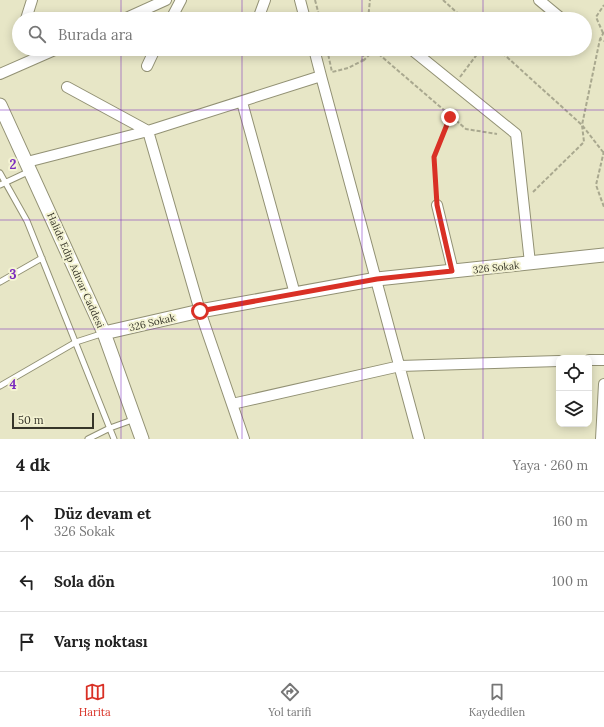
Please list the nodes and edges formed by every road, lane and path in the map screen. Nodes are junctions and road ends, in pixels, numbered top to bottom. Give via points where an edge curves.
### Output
1 (32, 0) edge
2 (166, 0) edge
3 (181, 0) edge
4 (265, 0) edge
5 (300, 0) edge
6 (315, 0) edge
7 (370, 0) edge
8 (443, 0) edge
9 (539, 0) edge
10 (604, 5) edge
11 (28, 12) edge
12 (139, 12) edge
13 (175, 12) edge
14 (261, 12) edge
15 (303, 12) edge
16 (318, 12) edge
17 (369, 12) edge
18 (456, 12) edge
19 (554, 12) edge
20 (604, 32) edge
21 (600, 39) junction
22 (604, 41) edge
23 (41, 56) edge
24 (152, 56) edge
25 (316, 56) edge
26 (329, 56) edge
27 (363, 56) edge
28 (368, 56) edge
29 (382, 56) edge
30 (420, 56) edge
31 (476, 56) edge
32 (506, 56) edge
33 (362, 62) junction
34 (147, 66) dead end
35 (455, 72) dead end
36 (0, 74) edge
37 (322, 76) junction
38 (67, 88) dead end
39 (242, 102) junction
40 (0, 105) edge
41 (450, 117) junction
42 (582, 125) junction
43 (148, 131) junction
44 (498, 134) dead end
45 (603, 152) edge
46 (29, 166) junction
47 (0, 173) edge
48 (2, 183) edge
49 (530, 196) dead end
50 (437, 205) joint
51 (604, 207) edge
52 (604, 255) edge
53 (42, 258) junction
54 (530, 263) junction
55 (452, 271) junction
56 (377, 279) junction
57 (0, 282) edge
58 (294, 294) junction
59 (200, 311) junction
60 (104, 333) junction
61 (76, 342) junction
62 (592, 360) edge
63 (604, 360) edge
64 (556, 361) edge
65 (400, 366) junction
66 (604, 384) edge
67 (0, 386) edge
68 (232, 404) junction
69 (135, 419) junction
70 (110, 428) junction
71 (88, 439) edge
72 (114, 439) edge
73 (142, 439) edge
74 (244, 439) edge
75 (419, 439) edge
76 (601, 439) edge

1 - 11 street
2 - 12 street
3 - 13 street
4 - 14 street
5 - 15 street
6 - 16 path
7 - 17 path
8 - 18 path
9 - 19 street
10 - 20 path via 596,17
20 - 21 path
21 - 22 path
21 - 42 path
23 - 36 street
24 - 34 street
25 - 37 street
26 - 33 path via 332,72
27 - 33 path
28 - 33 path
29 - 41 path
30 - 54 street via 516,134
31 - 35 path via 460,77
32 - 42 path
37 - 39 street
37 - 56 street
38 - 43 street
39 - 43 street
39 - 58 street
40 - 46 street, Halide Edip Adıvar Caddesi
41 - 44 path via 466,129
41 - 50 path via 434,157
42 - 45 path
42 - 49 path via 584,142
43 - 46 street
43 - 59 street
45 - 51 path via 596,186
46 - 48 lane
46 - 60 street, Halide Edip Adıvar Caddesi
47 - 48 lane
48 - 53 lane via 27,221
50 - 55 street
52 - 54 street, 326 Sokak
53 - 57 lane
53 - 61 lane
54 - 55 street, 326 Sokak
55 - 56 street, 326 Sokak
56 - 58 street, 326 Sokak
56 - 65 street
58 - 59 street, 326 Sokak
59 - 60 street, 326 Sokak
59 - 68 street
60 - 61 lane
60 - 69 street, Halide Edip Adıvar Caddesi
61 - 67 lane
61 - 70 lane
62 - 63 street
64 - 65 street
65 - 68 street
65 - 75 street
66 - 76 street
68 - 74 street
69 - 70 lane
69 - 73 street, Halide Edip Adıvar Caddesi
70 - 71 lane
70 - 72 lane

